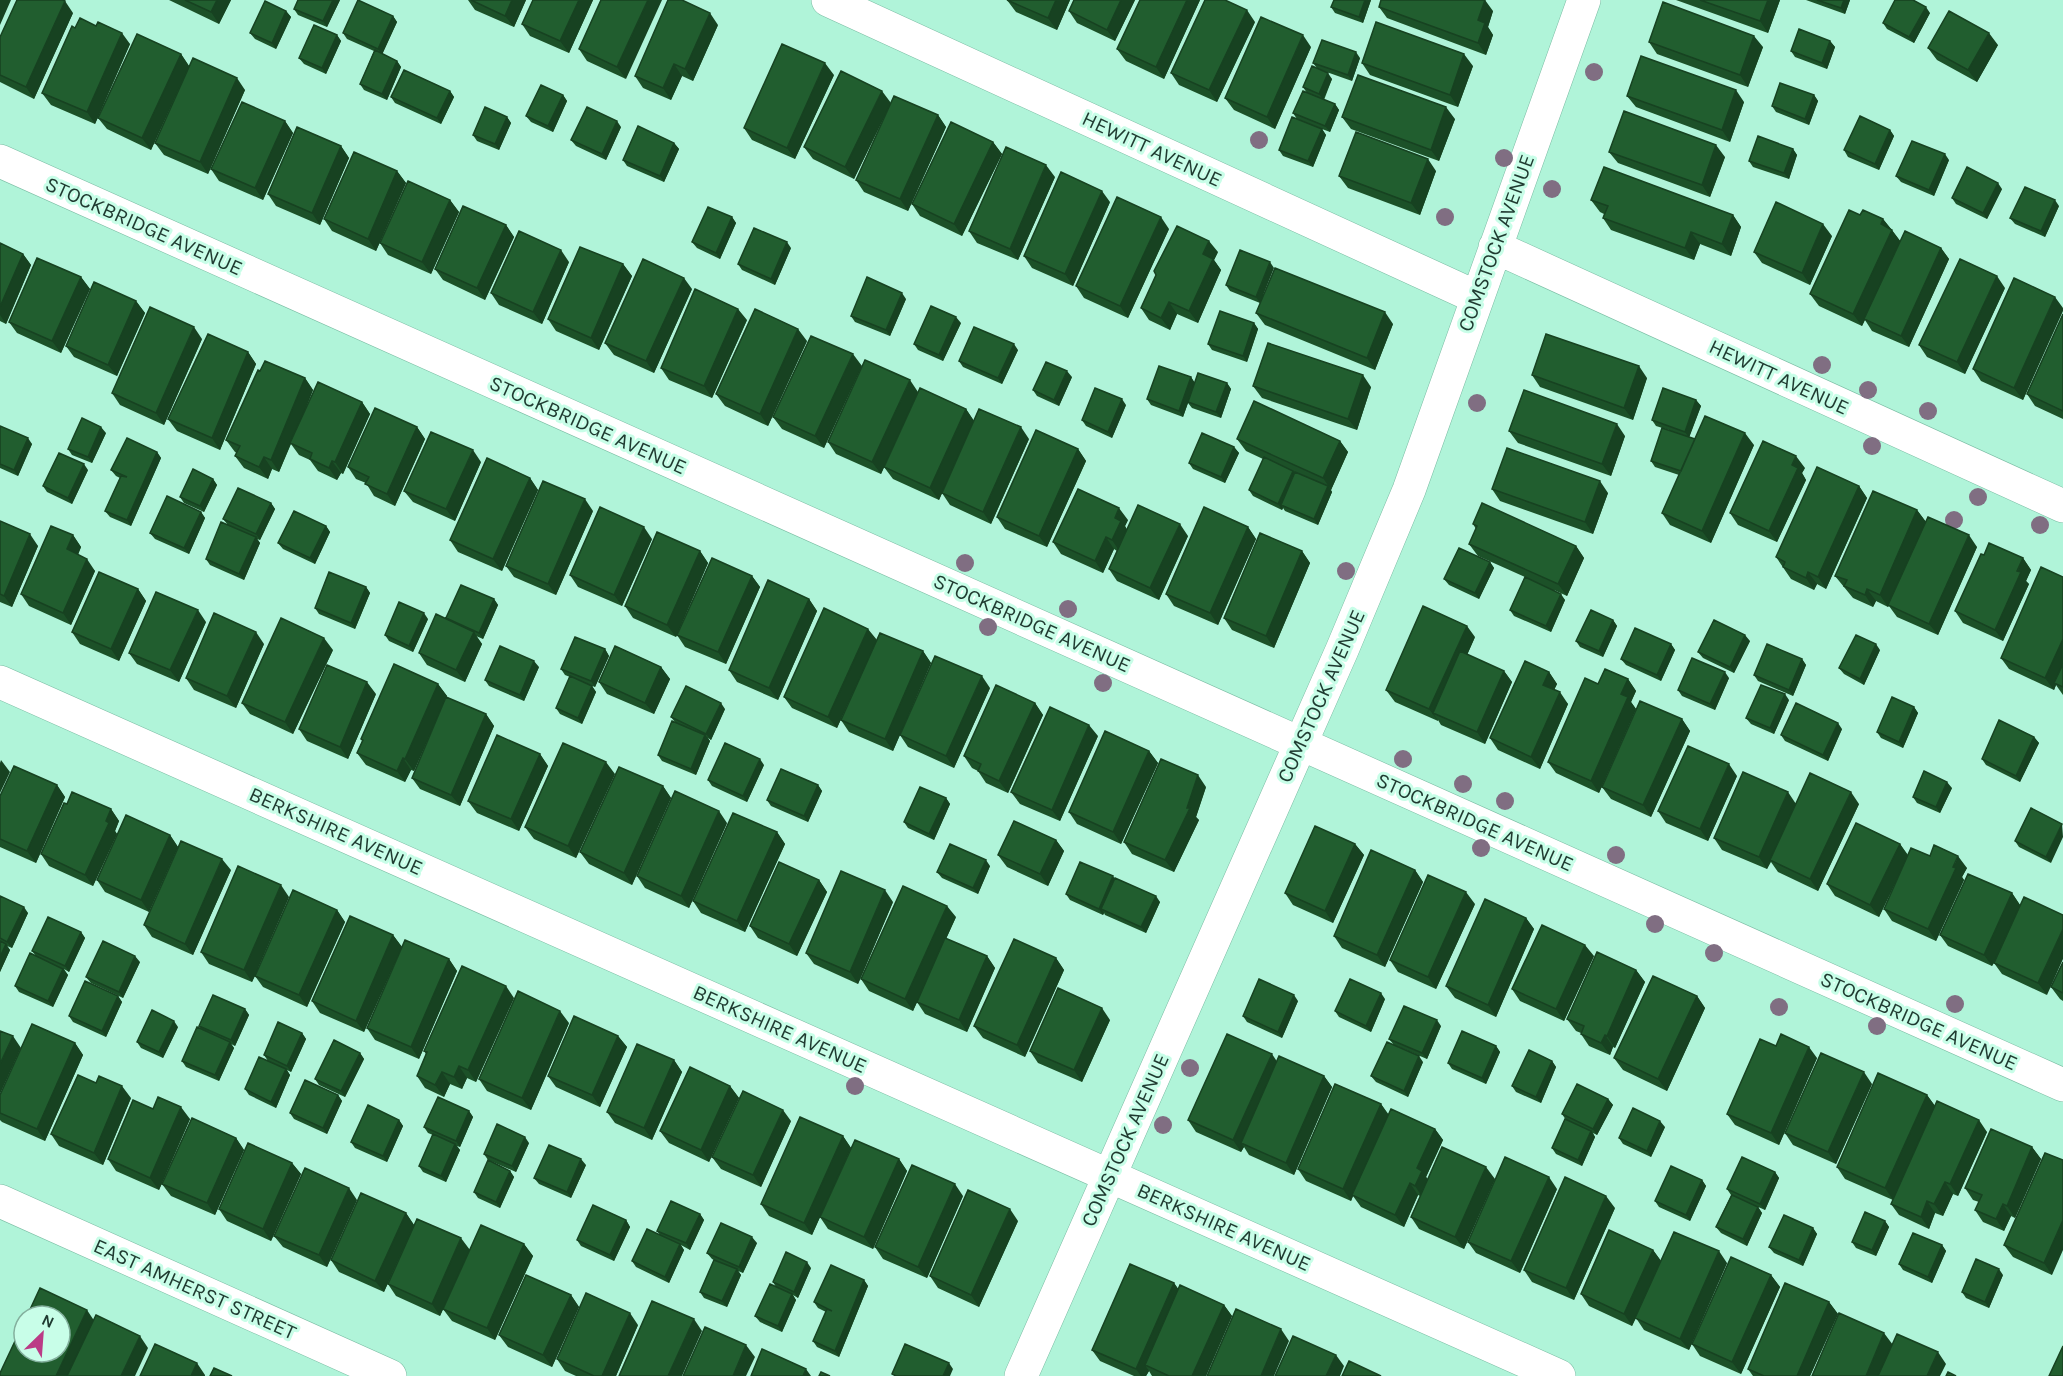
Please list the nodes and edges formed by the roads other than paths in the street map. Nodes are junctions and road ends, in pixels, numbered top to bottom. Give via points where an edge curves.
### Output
1 (828, 0) edge
2 (1584, 0) edge
3 (0, 161) edge
4 (1495, 247) junction
5 (1476, 297) junction
6 (2063, 506) edge
7 (0, 682) edge
8 (1301, 744) junction
9 (2063, 1085) edge
10 (1110, 1176) junction
11 (3, 1210) edge
12 (390, 1376) edge
13 (1021, 1376) edge
14 (1559, 1376) edge

1 - 5 street, HEWITT AVENUE
2 - 4 street, COMSTOCK AVENUE
3 - 8 street, STOCKBRIDGE AVENUE
4 - 5 street, COMSTOCK AVENUE
4 - 6 street, HEWITT AVENUE
5 - 8 street, COMSTOCK AVENUE via 1409,490
7 - 10 street, BERKSHIRE AVENUE
8 - 9 street, STOCKBRIDGE AVENUE
8 - 10 street, COMSTOCK AVENUE
10 - 13 street, COMSTOCK AVENUE
10 - 14 street, BERKSHIRE AVENUE
11 - 12 street, EAST AMHERST STREET

